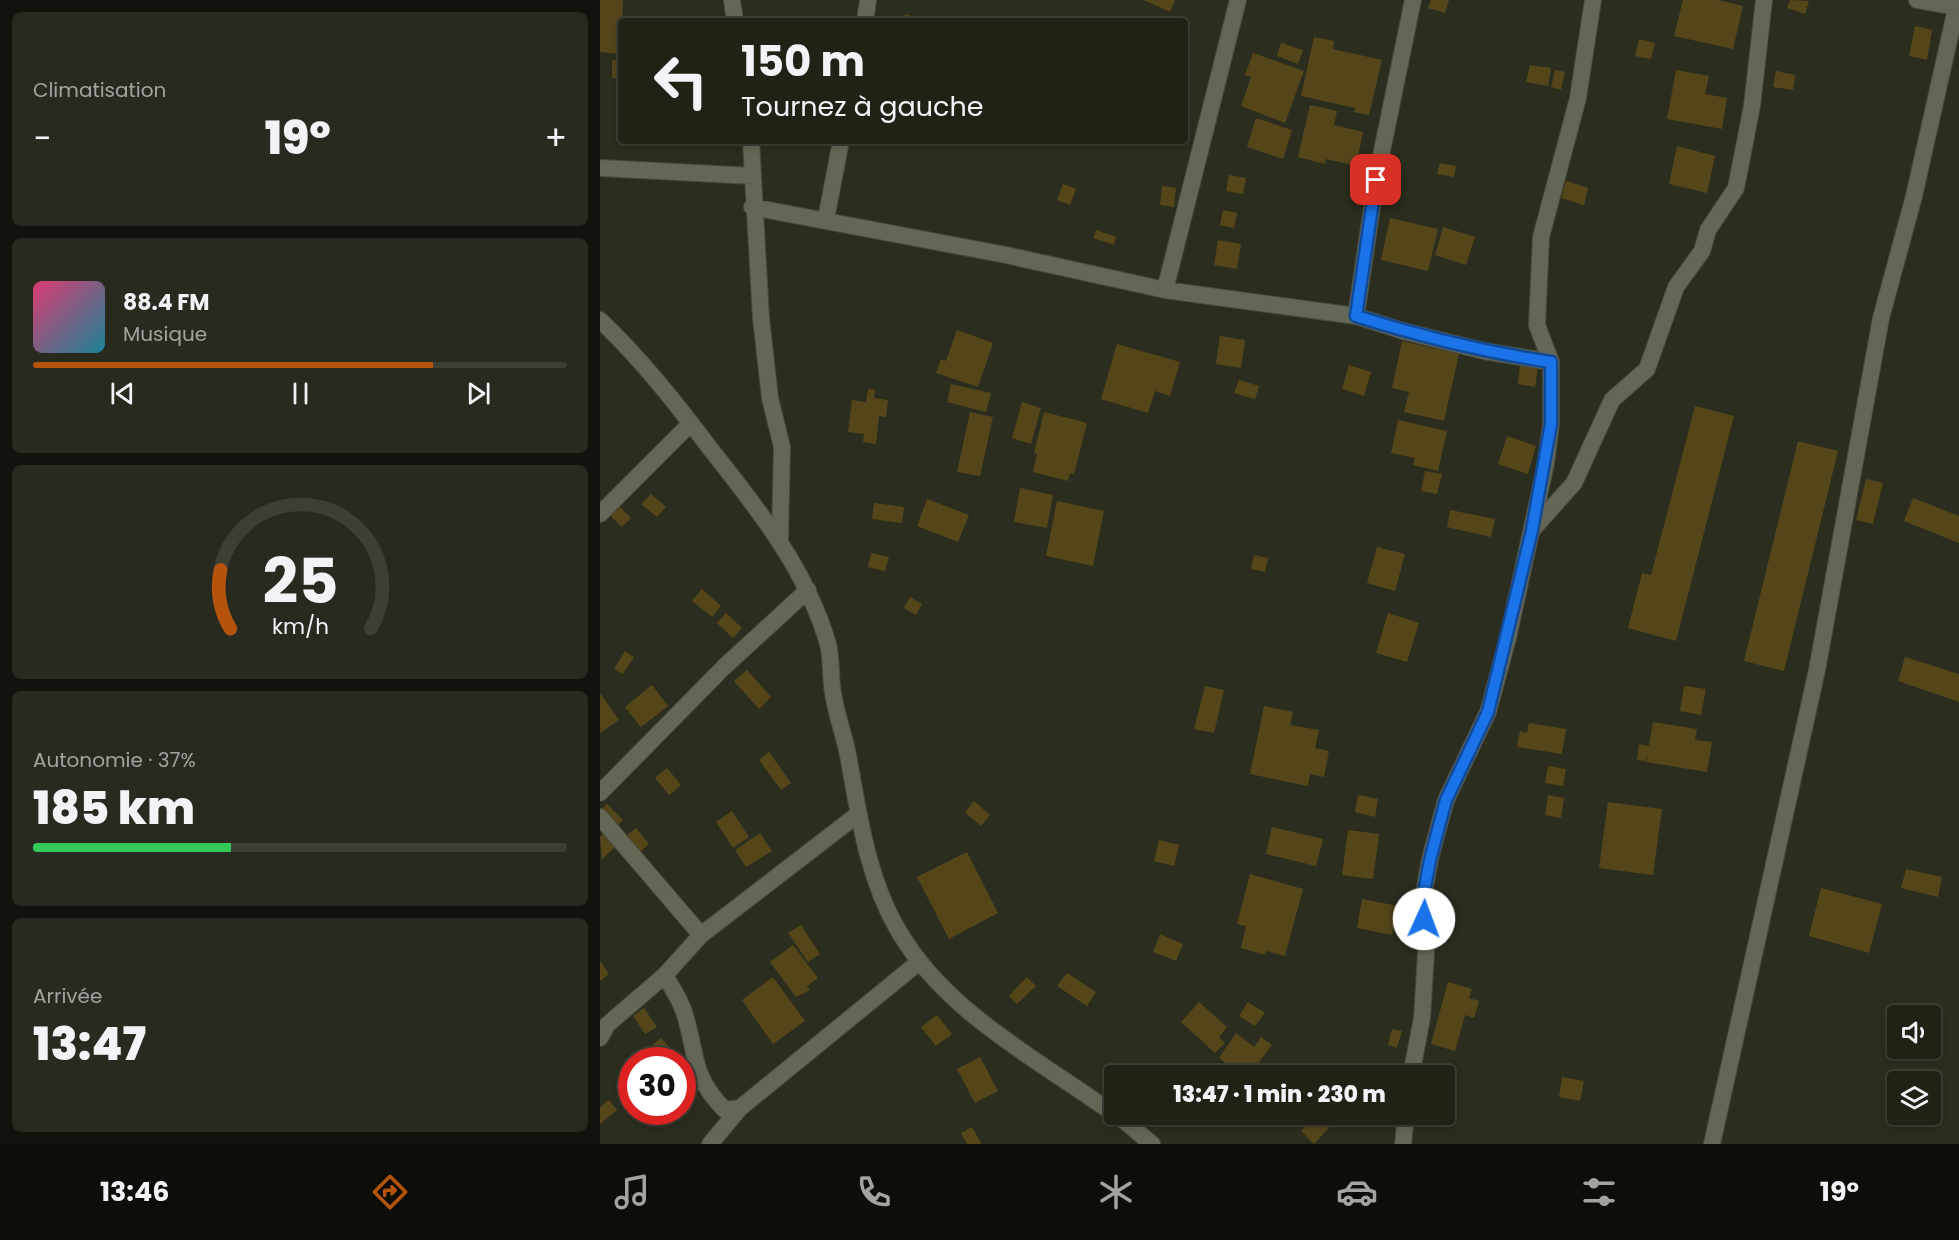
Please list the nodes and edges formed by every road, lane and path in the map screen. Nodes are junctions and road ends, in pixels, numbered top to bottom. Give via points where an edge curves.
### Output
1 (732, 0) edge
2 (868, 0) edge
3 (1238, 0) edge
4 (1413, 0) edge
5 (1593, 0) edge
6 (1764, 0) edge
7 (1917, 0) edge
8 (1957, 4) edge
9 (735, 18) edge
10 (866, 18) edge
11 (751, 144) edge
12 (840, 144) edge
13 (600, 168) edge
14 (753, 176) junction
15 (752, 207) junction
16 (826, 219) junction
17 (1165, 290) junction
18 (1356, 316) junction
19 (600, 320) edge
20 (1551, 362) junction
21 (691, 423) junction
22 (600, 514) edge
23 (1532, 530) junction
24 (780, 538) junction
25 (808, 590) junction
26 (600, 793) edge
27 (857, 815) junction
28 (600, 817) edge
29 (701, 935) junction
30 (920, 962) junction
31 (665, 975) junction
32 (600, 1038) edge
33 (1413, 1065) edge
34 (1104, 1107) edge
35 (740, 1108) junction
36 (1129, 1125) edge
37 (1405, 1125) edge
38 (710, 1144) edge
39 (1152, 1144) edge
40 (1403, 1144) edge
41 (1712, 1144) edge

1 - 9 street
2 - 10 street
3 - 17 street
4 - 18 street via 1376,180
5 - 20 street via 1578,98 1541,237 1537,325
6 - 23 street via 1752,106 1737,188 1676,287 1647,369 1612,400 1574,483
7 - 8 street
8 - 41 street via 1914,196 1881,318 1817,670
11 - 14 street
12 - 16 street
13 - 14 street
14 - 15 street
15 - 16 street
15 - 24 street via 768,375 782,447
16 - 17 street
17 - 18 street
18 - 20 street via 1484,351
19 - 21 street via 633,352
20 - 23 street via 1551,424
21 - 22 street
21 - 24 street
23 - 33 street via 1488,712 1446,800 1430,860 1425,887 1427,936 1422,1018
24 - 25 street
25 - 26 street via 724,667
25 - 27 street via 829,646 833,693
27 - 29 street
27 - 30 street via 872,867 897,929
28 - 29 street
29 - 31 street
30 - 34 street via 947,991 1023,1052
30 - 35 street
31 - 32 street via 607,1025
31 - 35 street via 684,1011 700,1081 724,1110
35 - 38 street
36 - 39 street
37 - 40 street

